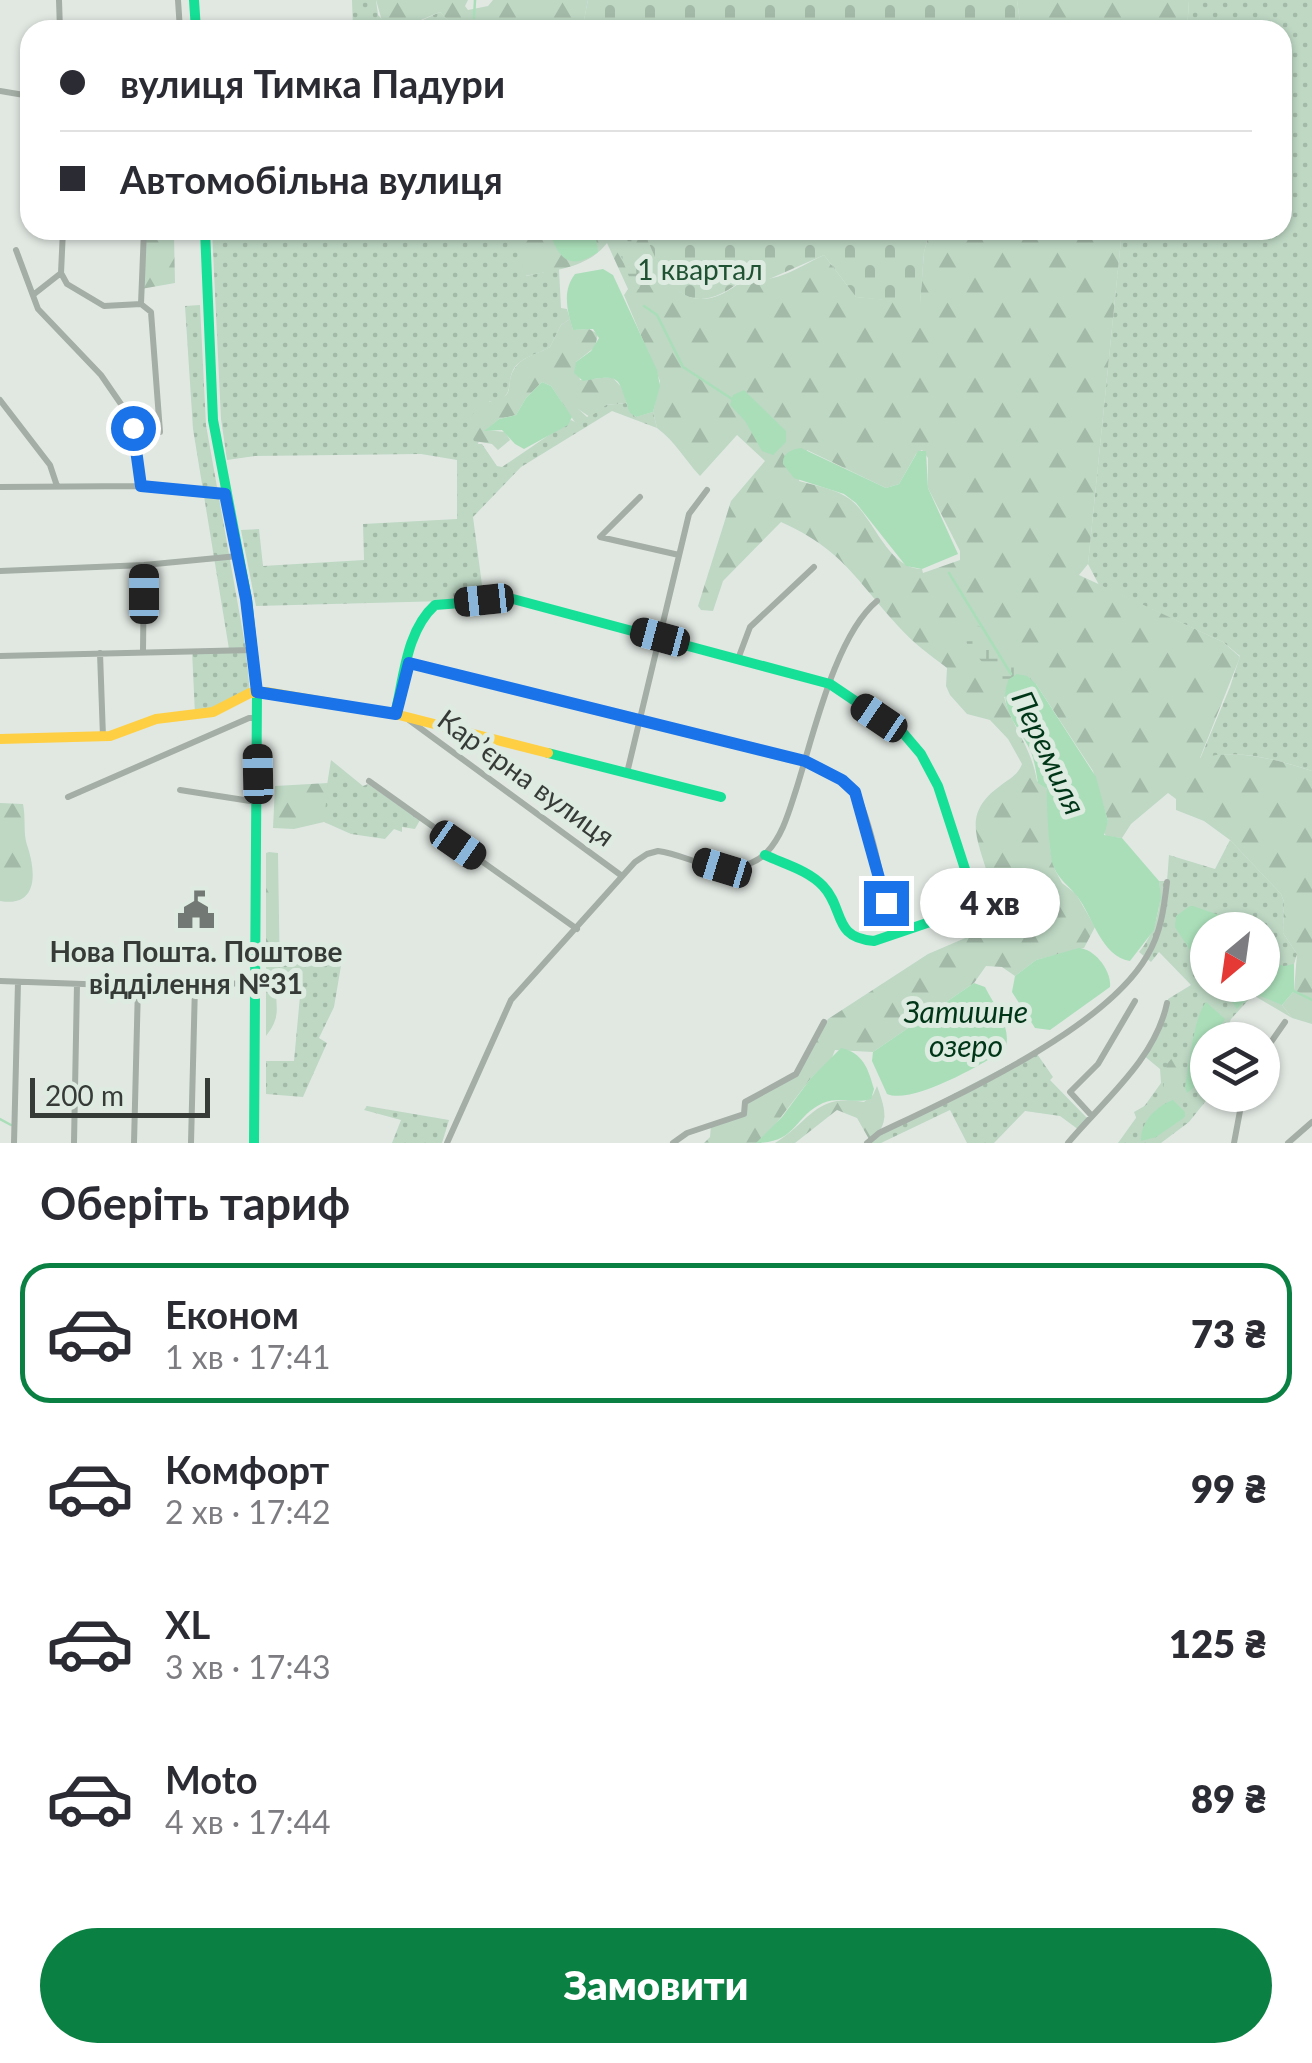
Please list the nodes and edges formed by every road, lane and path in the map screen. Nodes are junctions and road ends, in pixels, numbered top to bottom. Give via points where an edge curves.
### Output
1 (62, 240) edge
2 (144, 240) edge
3 (205, 240) edge
4 (16, 250) dead end
5 (61, 272) junction
6 (33, 295) junction
7 (141, 304) junction
8 (0, 400) edge
9 (135, 436) junction
10 (57, 486) junction
11 (141, 486) junction
12 (0, 487) edge
13 (707, 490) dead end
14 (225, 494) junction
15 (640, 497) dead end
16 (679, 555) junction
17 (239, 556) junction
18 (144, 564) junction
19 (814, 567) dead end
20 (0, 571) edge
21 (877, 601) dead end
22 (660, 637) junction
23 (254, 650) junction
24 (143, 651) junction
25 (100, 652) junction
26 (0, 656) edge
27 (738, 659) junction
28 (409, 663) junction
29 (830, 684) junction
30 (257, 692) junction
31 (400, 715) junction
32 (257, 718) junction
33 (640, 720) junction
34 (103, 737) junction
35 (0, 739) edge
36 (805, 761) junction
37 (627, 773) junction
38 (369, 781) dead end
39 (180, 790) dead end
40 (68, 797) dead end
41 (721, 797) dead end
42 (258, 803) junction
43 (765, 855) junction
44 (622, 876) junction
45 (1167, 882) dead end
46 (576, 929) junction
47 (893, 935) junction
48 (0, 981) edge
49 (18, 982) junction
50 (257, 983) junction
51 (76, 984) junction
52 (138, 986) junction
53 (195, 986) junction
54 (1134, 1002) dead end
55 (1167, 1003) dead end
56 (824, 1022) dead end
57 (1285, 1022) dead end
58 (1280, 1029) edge
59 (1240, 1112) edge
60 (1091, 1115) junction
61 (1312, 1122) edge
62 (14, 1143) edge
63 (74, 1143) edge
64 (134, 1143) edge
65 (191, 1143) edge
66 (254, 1143) edge
67 (446, 1143) edge
68 (673, 1143) edge
69 (868, 1143) edge
70 (1068, 1143) edge
71 (1234, 1143) edge
72 (1288, 1143) edge

1 - 5 street
2 - 7 street
3 - 14 street via 213,420
4 - 6 street
5 - 6 street
5 - 7 street via 70,287 104,306
6 - 9 street via 50,323 113,390
7 - 9 street via 151,312 160,432
8 - 10 street via 50,465
9 - 11 street
10 - 11 street
10 - 12 street
11 - 14 street
13 - 16 street via 689,514
14 - 17 street
15 - 16 street via 600,537
16 - 22 street
17 - 18 street
17 - 23 street
18 - 20 street
18 - 24 street
19 - 27 street via 750,626
21 - 29 street via 854,628
22 - 27 street
22 - 28 street via 513,598 436,605 419,621
22 - 33 street
23 - 24 street
23 - 30 street
24 - 25 street
25 - 26 street
25 - 34 street
27 - 29 street
28 - 31 street
28 - 33 street
29 - 36 street
29 - 47 street via 904,734 921,754 977,906
30 - 31 street
30 - 32 street
30 - 34 street via 213,712 156,719
31 - 37 street
31 - 44 street, Карʼєрна вулиця
32 - 40 street
32 - 42 street
33 - 36 street
33 - 37 street
34 - 35 street
36 - 43 street via 786,821
36 - 47 street via 855,792
37 - 41 street
38 - 46 street
39 - 42 street
42 - 50 street
43 - 44 street via 722,868 658,851 642,856
43 - 47 street via 823,886 852,938
44 - 46 street
45 - 69 street via 1154,942 1120,990 1013,1066
46 - 67 street via 512,1000
48 - 49 street
49 - 51 street
49 - 62 street
50 - 53 street
50 - 66 street
51 - 52 street
51 - 63 street
52 - 53 street
52 - 64 street
53 - 65 street
54 - 60 street via 1098,1064 1070,1092
55 - 60 street via 1143,1055
56 - 68 street via 796,1074 746,1102 744,1114
57 - 58 street
59 - 71 street
60 - 70 street
61 - 72 street

